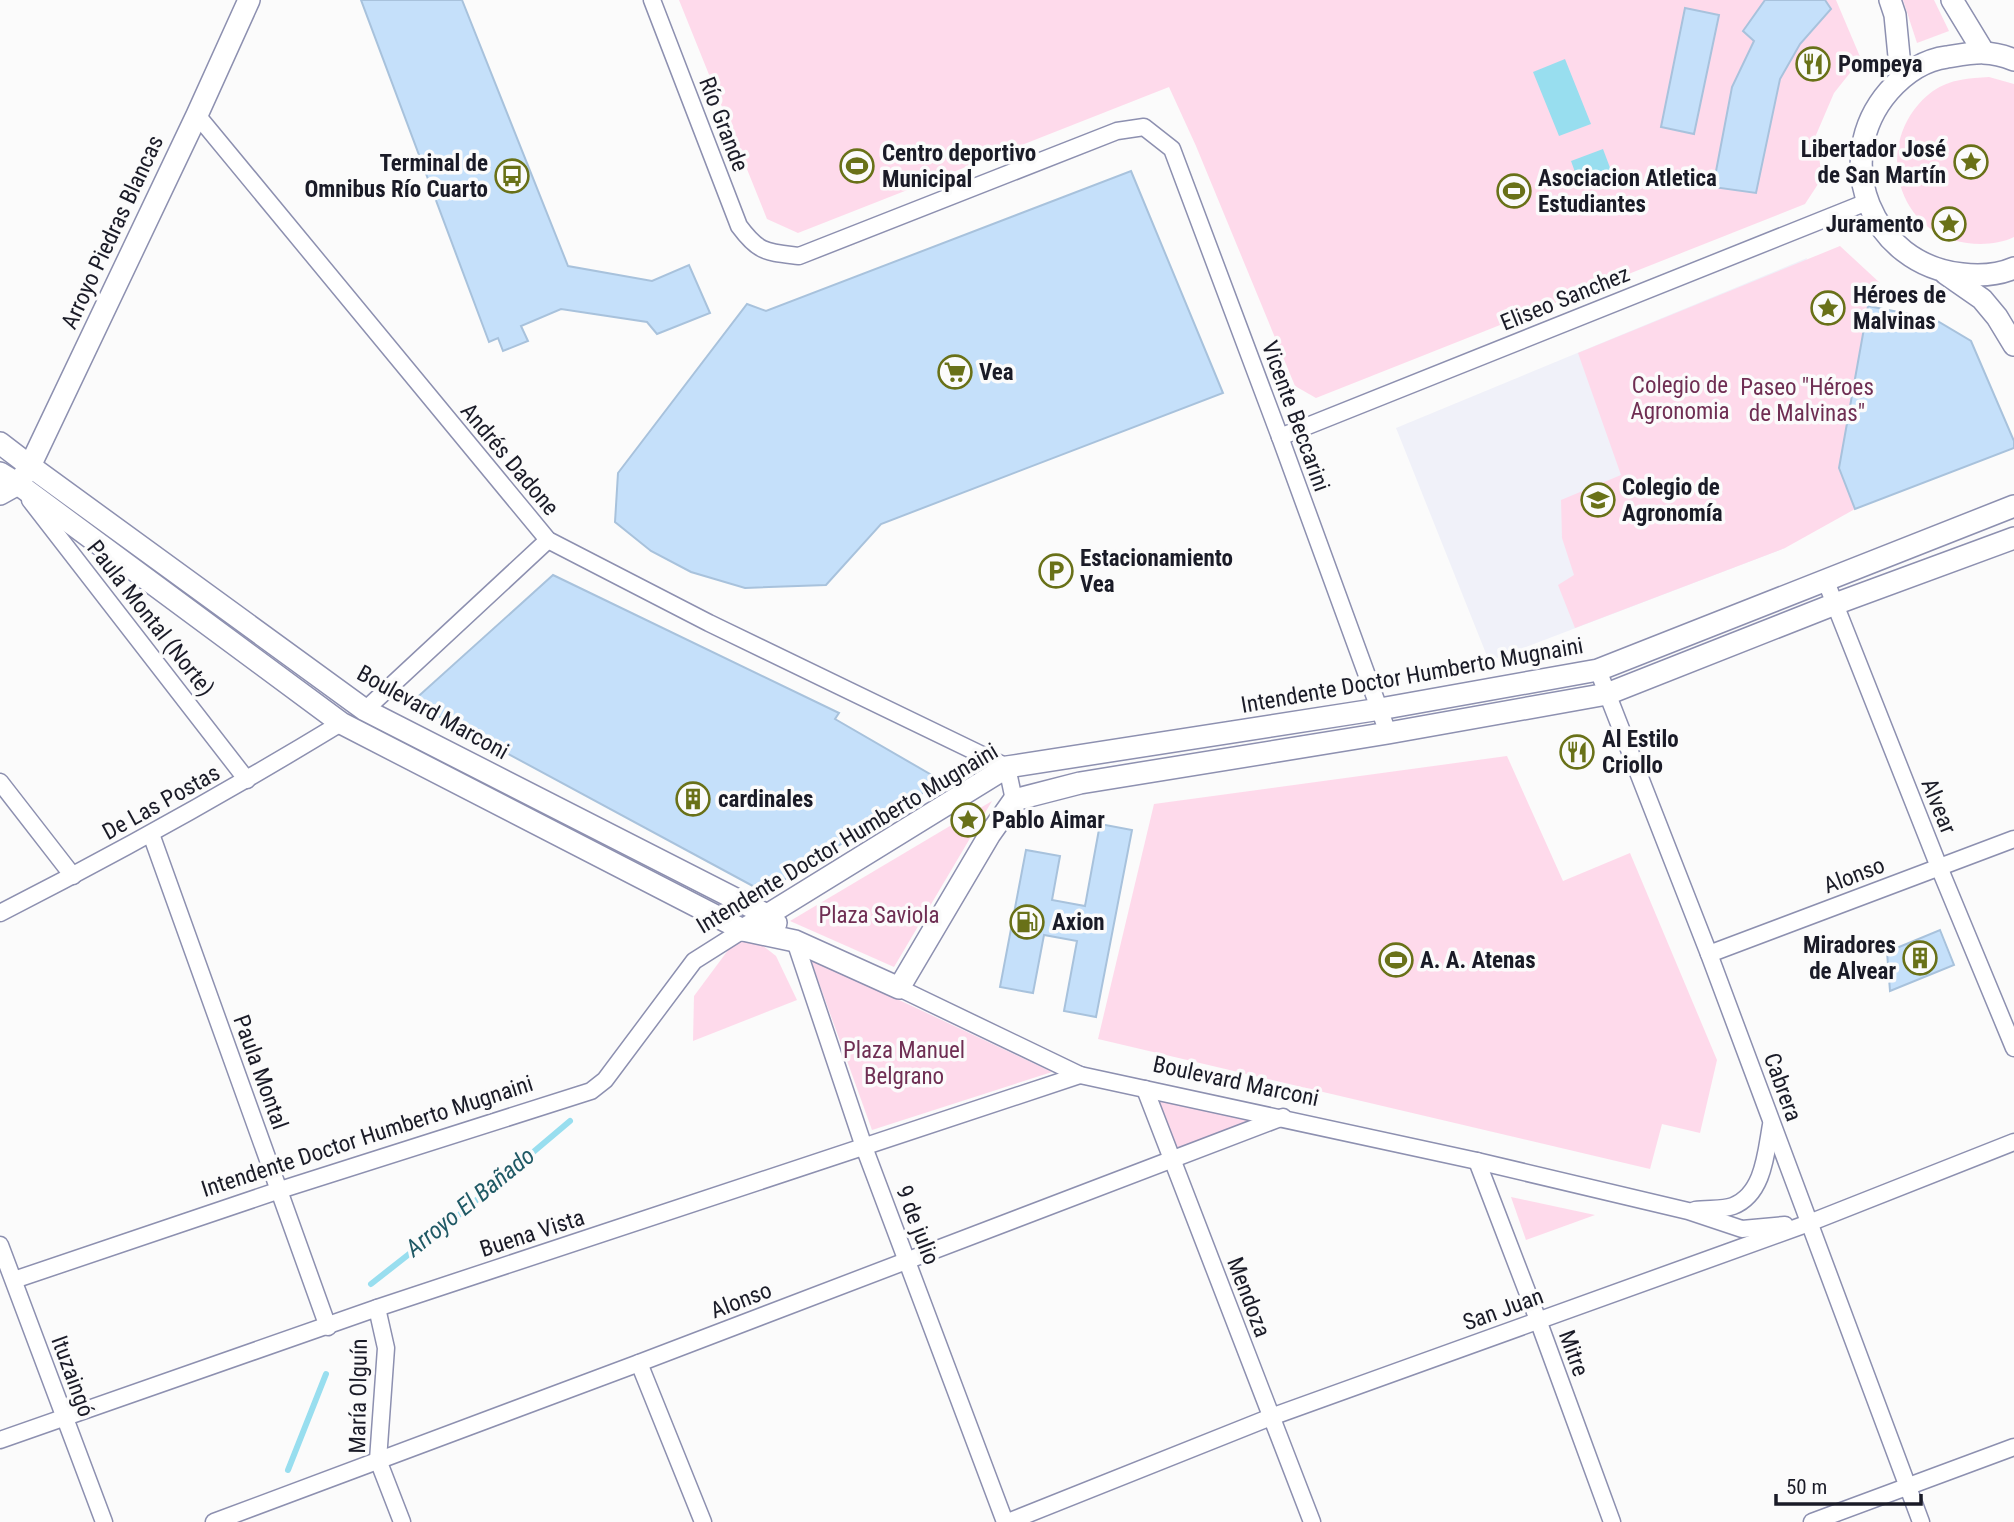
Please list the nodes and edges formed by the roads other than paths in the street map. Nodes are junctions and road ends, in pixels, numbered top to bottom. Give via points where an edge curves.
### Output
1 (249, 0) edge
2 (652, 0) edge
3 (1890, 0) edge
4 (1952, 0) edge
5 (1983, 51) junction
6 (2014, 60) edge
7 (1901, 78) junction
8 (197, 115) junction
9 (1144, 127) joint
10 (1867, 202) junction
11 (2014, 268) edge
12 (1944, 273) junction
13 (2014, 345) edge
14 (1280, 437) junction
15 (0, 443) edge
16 (12, 479) edge
17 (2014, 506) edge
18 (2014, 538) edge
19 (548, 540) junction
20 (1825, 579) junction
21 (1835, 604) junction
22 (1598, 670) junction
23 (1607, 694) junction
24 (1380, 709) junction
25 (365, 710) junction
26 (341, 723) junction
27 (1388, 733) junction
28 (1007, 767) junction
29 (247, 780) junction
30 (0, 782) edge
31 (1014, 800) junction
32 (151, 834) junction
33 (2014, 839) edge
34 (1939, 867) junction
35 (73, 876) junction
36 (0, 913) edge
37 (767, 915) junction
38 (743, 930) junction
39 (795, 941) junction
40 (1709, 954) junction
41 (899, 988) junction
42 (2014, 1048) edge
43 (1080, 1074) junction
44 (1145, 1089) junction
45 (1283, 1117) junction
46 (1772, 1123) junction
47 (2014, 1142) edge
48 (864, 1147) junction
49 (1171, 1160) junction
50 (1477, 1161) junction
51 (280, 1190) junction
52 (1688, 1210) junction
53 (1809, 1223) junction
54 (0, 1245) edge
55 (907, 1261) junction
56 (14, 1280) junction
57 (377, 1308) junction
58 (1538, 1320) junction
59 (328, 1327) junction
60 (639, 1363) junction
61 (1271, 1417) junction
62 (64, 1418) junction
63 (0, 1440) edge
64 (2014, 1447) edge
65 (378, 1460) junction
66 (1907, 1487) junction
67 (104, 1522) edge
68 (214, 1522) edge
69 (402, 1522) edge
70 (703, 1522) edge
71 (1007, 1522) edge
72 (1312, 1522) edge
73 (1612, 1522) edge
74 (1812, 1522) edge
75 (1921, 1522) edge

1 - 8 main road, Arroyo Piedras Blancas
2 - 9 street, Río Grande via 738,226 752,244 770,252 799,256 1116,131
3 - 7 main road
4 - 5 main road
5 - 6 main road
5 - 7 main road via 1932,59
7 - 10 main road via 1878,103 1864,134 1861,168
8 - 16 main road, Arroyo Piedras Blancas
8 - 19 street, Andrés Dadone
9 - 14 street, Vicente Beccarini via 1171,149
10 - 12 main road via 1893,242 1911,258
10 - 14 street, Eliseo Sanchez
11 - 12 main road via 1978,276
12 - 13 main road via 1982,299
14 - 24 street, Vicente Beccarini
15 - 16 main road, Boulevard Marconi
16 - 25 main road, Boulevard Marconi
16 - 26 main road, Boulevard Marconi
16 - 29 street, Paula Montal (Norte)
17 - 20 main road, Intendente Doctor Humberto Mugnaini
18 - 21 main road
19 - 25 street
19 - 28 street, Andrés Dadone
20 - 21 street, Alvear
20 - 22 main road, Intendente Doctor Humberto Mugnaini
21 - 23 main road
21 - 34 street, Alvear
22 - 23 street, Cabrera
22 - 24 main road, Intendente Doctor Humberto Mugnaini
23 - 27 main road
23 - 40 street, Cabrera
24 - 27 street, Vicente Beccarini
24 - 28 main road, Intendente Doctor Humberto Mugnaini
25 - 37 main road, Boulevard Marconi
26 - 29 street, De Las Postas
26 - 38 main road, Boulevard Marconi
27 - 31 main road via 1080,783
28 - 31 street
28 - 37 main road, Intendente Doctor Humberto Mugnaini
29 - 32 street, De Las Postas
30 - 35 street
31 - 41 main road
32 - 35 street, De Las Postas
32 - 51 street, Paula Montal
33 - 34 street, Alonso
34 - 40 street, Alonso
34 - 42 street, Alvear
35 - 36 street, De Las Postas
37 - 38 main road, Intendente Doctor Humberto Mugnaini
37 - 39 main road, Boulevard Marconi
38 - 39 main road, Boulevard Marconi
38 - 51 street, Intendente Doctor Humberto Mugnaini via 694,961 605,1080 591,1091
39 - 41 main road, Boulevard Marconi
39 - 48 street, 9 de julio
40 - 46 street, Cabrera
41 - 43 street, Boulevard Marconi
43 - 44 street, Boulevard Marconi
43 - 48 street, Buena Vista
44 - 45 street, Boulevard Marconi
44 - 49 street, Mendoza
45 - 49 street, Alonso
45 - 50 street, Boulevard Marconi
46 - 52 street, Boulevard Marconi via 1762,1172 1750,1194 1734,1206
46 - 53 street, Cabrera
47 - 53 street, San Juan
48 - 55 street, 9 de julio
48 - 57 street, Buena Vista
49 - 55 street, Alonso
49 - 61 street, Mendoza
50 - 52 street, Boulevard Marconi
50 - 58 street, Mitre
51 - 56 street, Intendente Doctor Humberto Mugnaini
51 - 59 street, Paula Montal
52 - 53 street, Boulevard Marconi via 1742,1229
53 - 58 street, San Juan
53 - 66 street, Cabrera
54 - 56 street, Ituzaingó
55 - 60 street, Alonso
55 - 71 street, 9 de julio
56 - 62 street, Ituzaingó
57 - 59 street, Buena Vista
57 - 65 street, María Olguín via 386,1348
58 - 61 street, San Juan
58 - 73 street, Mitre
59 - 62 street, Buena Vista
60 - 65 street, Alonso
60 - 70 street
61 - 71 street, San Juan
61 - 72 street, Mendoza
62 - 63 street, Buena Vista
62 - 67 street, Ituzaingó
64 - 66 street
65 - 68 street, Alonso
65 - 69 street, María Olguín
66 - 74 street
66 - 75 street, Cabrera

